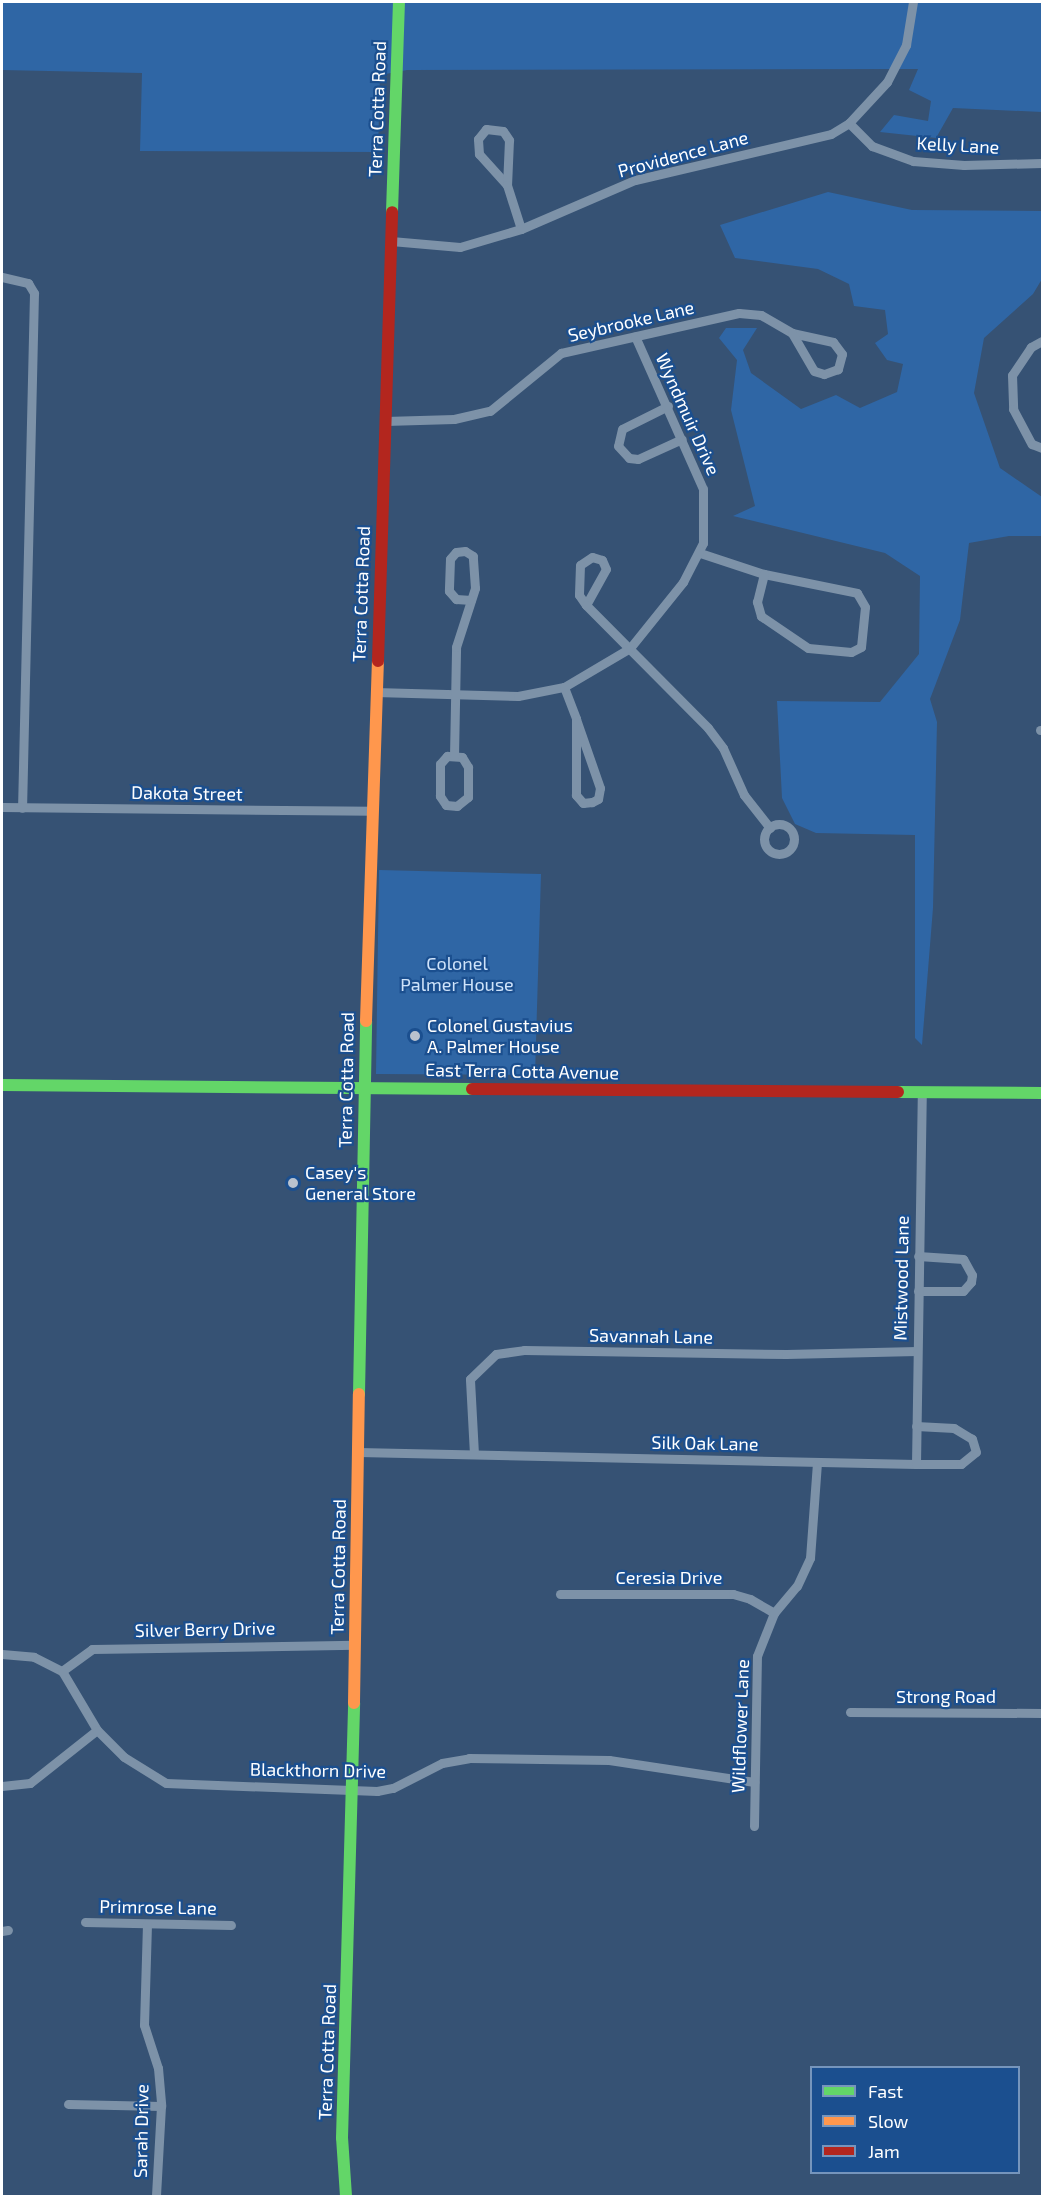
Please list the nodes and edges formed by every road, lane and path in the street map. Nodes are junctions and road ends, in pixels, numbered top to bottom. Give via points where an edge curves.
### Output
1 (399, 2) edge
2 (913, 2) edge
3 (849, 123) junction
4 (1042, 163) edge
5 (507, 185) junction
6 (521, 230) junction
7 (391, 242) junction
8 (2, 277) edge
9 (792, 333) junction
10 (635, 336) junction
11 (1042, 341) edge
12 (668, 406) junction
13 (385, 421) junction
14 (682, 439) junction
15 (1042, 448) edge
16 (700, 553) junction
17 (764, 574) junction
18 (471, 600) junction
19 (586, 605) junction
20 (630, 648) junction
21 (564, 687) junction
22 (375, 692) junction
23 (456, 692) junction
24 (576, 719) junction
25 (454, 756) junction
26 (2, 807) edge
27 (22, 808) junction
28 (372, 812) junction
29 (770, 828) dead end
30 (2, 1084) edge
31 (364, 1087) junction
32 (922, 1092) junction
33 (1042, 1093) edge
34 (918, 1257) junction
35 (918, 1291) junction
36 (916, 1351) junction
37 (916, 1426) junction
38 (358, 1452) junction
39 (474, 1454) junction
40 (817, 1462) junction
41 (916, 1464) junction
42 (560, 1594) dead end
43 (774, 1613) junction
44 (355, 1645) junction
45 (2, 1654) edge
46 (62, 1671) junction
47 (850, 1712) dead end
48 (1042, 1713) edge
49 (97, 1730) junction
50 (754, 1782) junction
51 (2, 1786) edge
52 (353, 1790) junction
53 (754, 1826) dead end
54 (85, 1922) dead end
55 (147, 1924) junction
56 (231, 1925) dead end
57 (68, 2104) dead end
58 (161, 2106) junction
59 (156, 2196) edge
60 (346, 2196) edge

1 - 7 street, Terra Cotta Road
2 - 3 street, Providence Lane via 906,45 887,82
3 - 4 street, Kelly Lane via 872,146 913,161 964,165
3 - 6 street, Providence Lane via 831,134 635,180
5 - 5 street via 509,140 502,130 486,129 478,139 479,153
5 - 6 street
6 - 7 street, Providence Lane via 460,247
7 - 13 street, Terra Cotta Road
8 - 27 street via 28,282 34,293
9 - 9 street, Seybrooke Lane via 814,371 828,374 838,369 842,354 836,344
9 - 10 street, Seybrooke Lane via 768,318 739,313
10 - 12 street, Wyndmuir Drive
10 - 13 street, Seybrooke Lane via 561,353 490,411 454,419
11 - 15 street via 1030,347 1012,375 1013,409 1032,444
12 - 14 street, Wyndmuir Drive
12 - 14 street via 622,429 619,449 629,458 638,459
13 - 22 street, Terra Cotta Road
14 - 16 street, Wyndmuir Drive via 705,500
16 - 17 street
16 - 20 street, Wyndmuir Drive via 683,582
17 - 17 street via 757,602 761,616 808,648 851,652 861,647 865,607 857,593
18 - 18 street via 475,559 469,552 456,552 450,559 448,591 456,599
18 - 23 street via 456,647
19 - 19 street via 606,569 602,560 592,556 582,560 579,569 578,593
19 - 20 street
20 - 21 street, Wyndmuir Drive
20 - 29 street via 723,748 735,780
21 - 23 street, Wyndmuir Drive via 518,696
21 - 24 street
22 - 23 street, Wyndmuir Drive
22 - 28 street, Terra Cotta Road
23 - 25 street
24 - 24 street via 576,795 583,803 592,802 598,799 600,788
25 - 25 street via 440,764 440,796 446,805 457,806 468,797 468,767 463,759
26 - 27 street, Dakota Street
27 - 28 street, Dakota Street
28 - 31 street, Terra Cotta Road
30 - 31 street, East Terra Cotta Avenue
31 - 32 street, East Terra Cotta Avenue
31 - 38 street, Terra Cotta Road
32 - 33 street, East Terra Cotta Avenue
32 - 34 street, Mistwood Lane
34 - 35 street, Mistwood Lane
34 - 35 street via 963,1259 972,1275 963,1291
35 - 36 street, Mistwood Lane
36 - 37 street, Mistwood Lane
36 - 39 street, Savannah Lane via 786,1354 524,1350 496,1354 470,1379
37 - 41 street, Mistwood Lane
37 - 41 street, Silk Oak Lane via 954,1428 972,1439 976,1452 961,1464
38 - 39 street, Silk Oak Lane
38 - 44 street, Terra Cotta Road
39 - 40 street, Silk Oak Lane
40 - 41 street, Silk Oak Lane
40 - 43 street, Wildflower Lane via 810,1558 797,1586
42 - 43 street, Ceresia Drive via 732,1594
43 - 50 street, Wildflower Lane via 760,1643 756,1666
44 - 46 street, Silver Berry Drive via 92,1648
44 - 52 street, Terra Cotta Road
45 - 46 street via 34,1657
46 - 49 street, Blackthorn Drive
47 - 48 street, Strong Road
49 - 51 street via 30,1783
49 - 52 street, Blackthorn Drive via 124,1757 166,1783
50 - 52 street, Blackthorn Drive via 609,1760 469,1758 442,1763 393,1788
50 - 53 street, Wildflower Lane
52 - 60 street, Terra Cotta Road via 342,2138
54 - 55 street, Primrose Lane
55 - 56 street, Primrose Lane
55 - 58 street, Sarah Drive via 144,2025 158,2068
57 - 58 street
58 - 59 street, Sarah Drive

